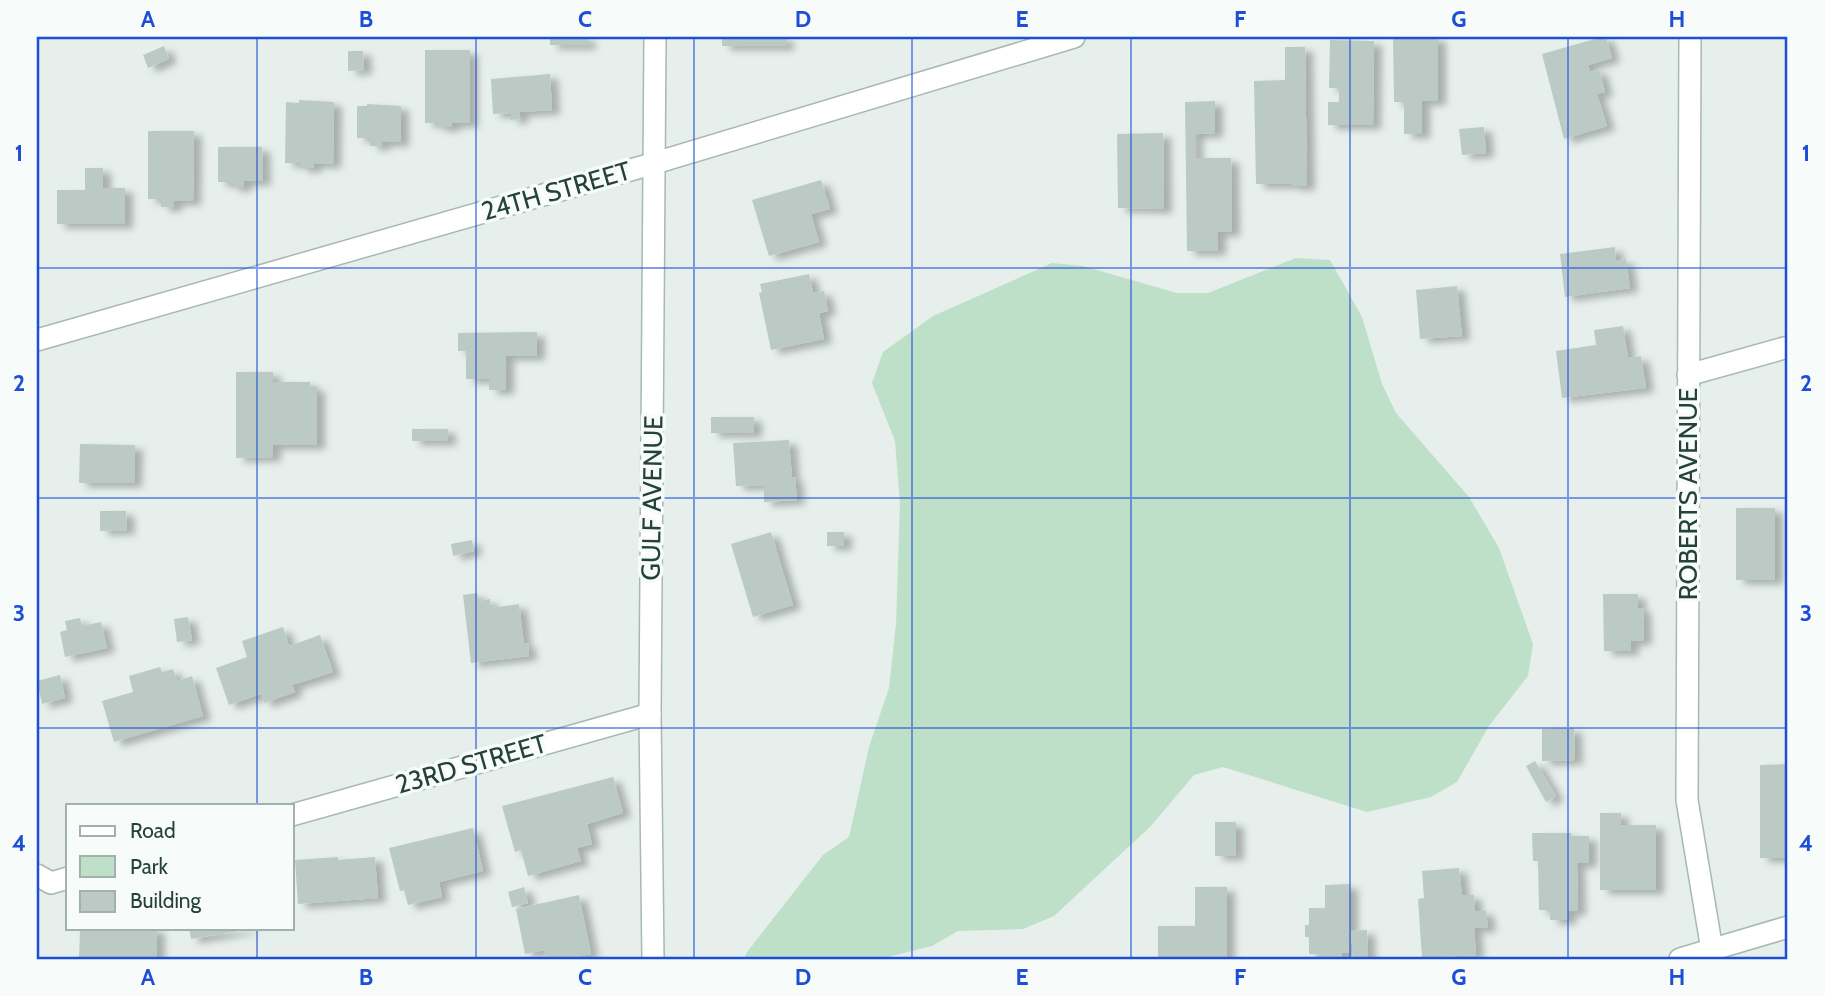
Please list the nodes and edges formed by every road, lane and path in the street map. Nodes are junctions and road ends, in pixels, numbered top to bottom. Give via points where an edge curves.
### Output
1 (655, 37) edge
2 (1074, 37) edge
3 (1690, 37) edge
4 (655, 163) junction
5 (37, 340) edge
6 (1788, 347) edge
7 (1688, 375) junction
8 (650, 714) junction
9 (294, 814) edge
10 (37, 874) edge
11 (66, 879) edge
12 (1788, 927) edge
13 (1712, 950) junction
14 (653, 959) edge
15 (1679, 959) edge

1 - 4 street, GULF AVENUE
2 - 4 street, 24TH STREET
3 - 7 street, ROBERTS AVENUE
4 - 5 street, 24TH STREET
4 - 8 street, GULF AVENUE
6 - 7 street
7 - 13 street, ROBERTS AVENUE via 1688,800
8 - 9 street, 23RD STREET
8 - 14 street, GULF AVENUE
10 - 11 street via 51,883
12 - 13 street
13 - 15 street

